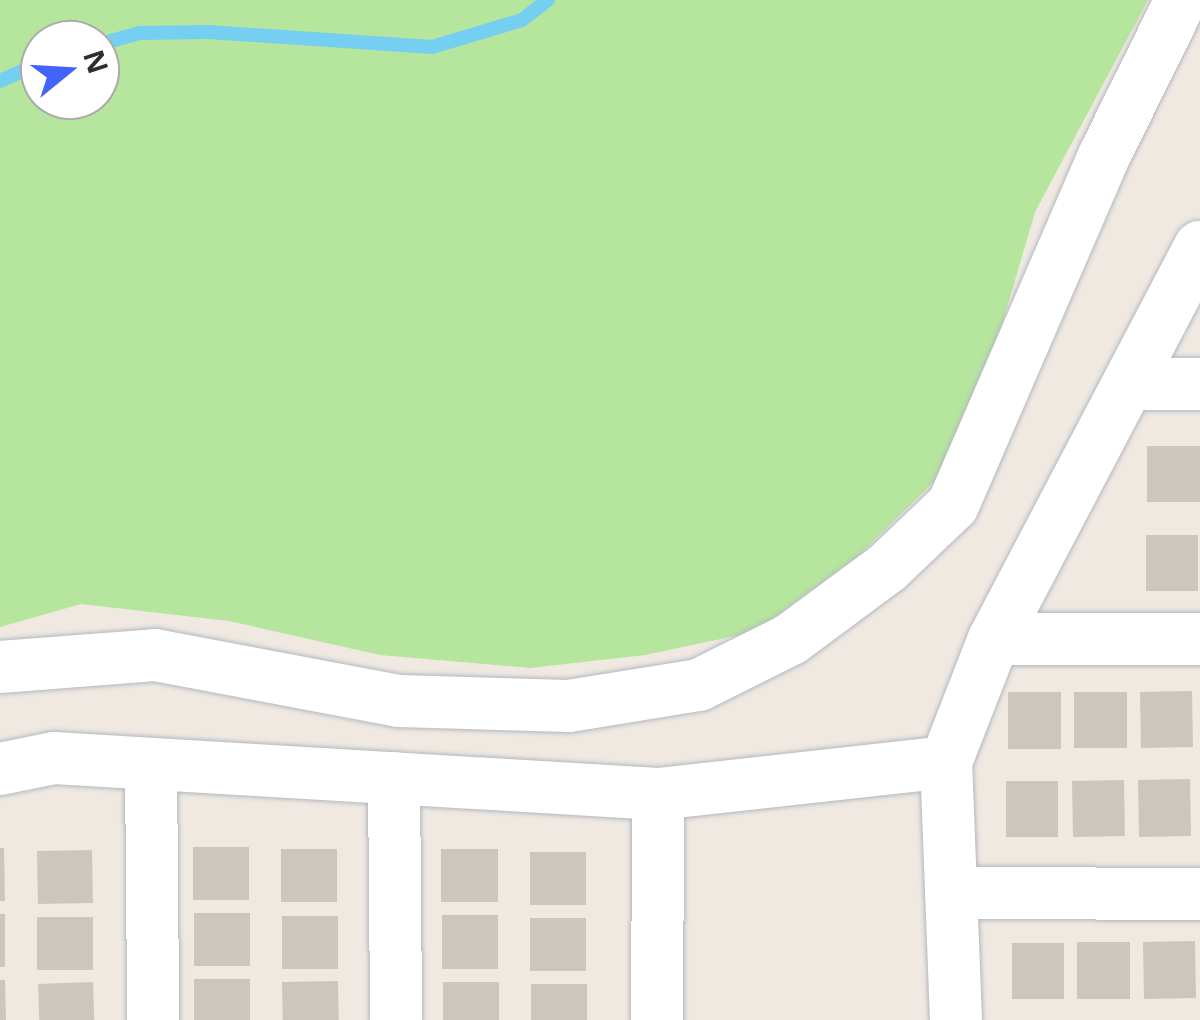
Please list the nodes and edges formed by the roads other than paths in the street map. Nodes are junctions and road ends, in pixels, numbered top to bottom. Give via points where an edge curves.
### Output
1 (1181, 0) edge
2 (1200, 248) edge
3 (1128, 384) junction
4 (1200, 384) edge
5 (994, 638) junction
6 (1200, 639) edge
7 (0, 667) edge
8 (946, 762) junction
9 (151, 766) junction
10 (0, 769) edge
11 (394, 778) junction
12 (658, 794) junction
13 (951, 892) junction
14 (1200, 894) edge
15 (153, 1020) edge
16 (396, 1020) edge
17 (657, 1020) edge
18 (956, 1020) edge

1 - 7 street via 1104,156 954,505 887,568 791,640 699,685 568,706 399,701 155,655
2 - 3 street
3 - 4 street
3 - 5 street
5 - 6 street
5 - 8 street
8 - 12 street
8 - 13 street
9 - 10 street via 54,758
9 - 11 street
9 - 15 street
11 - 12 street
11 - 16 street
12 - 17 street
13 - 14 street
13 - 18 street

